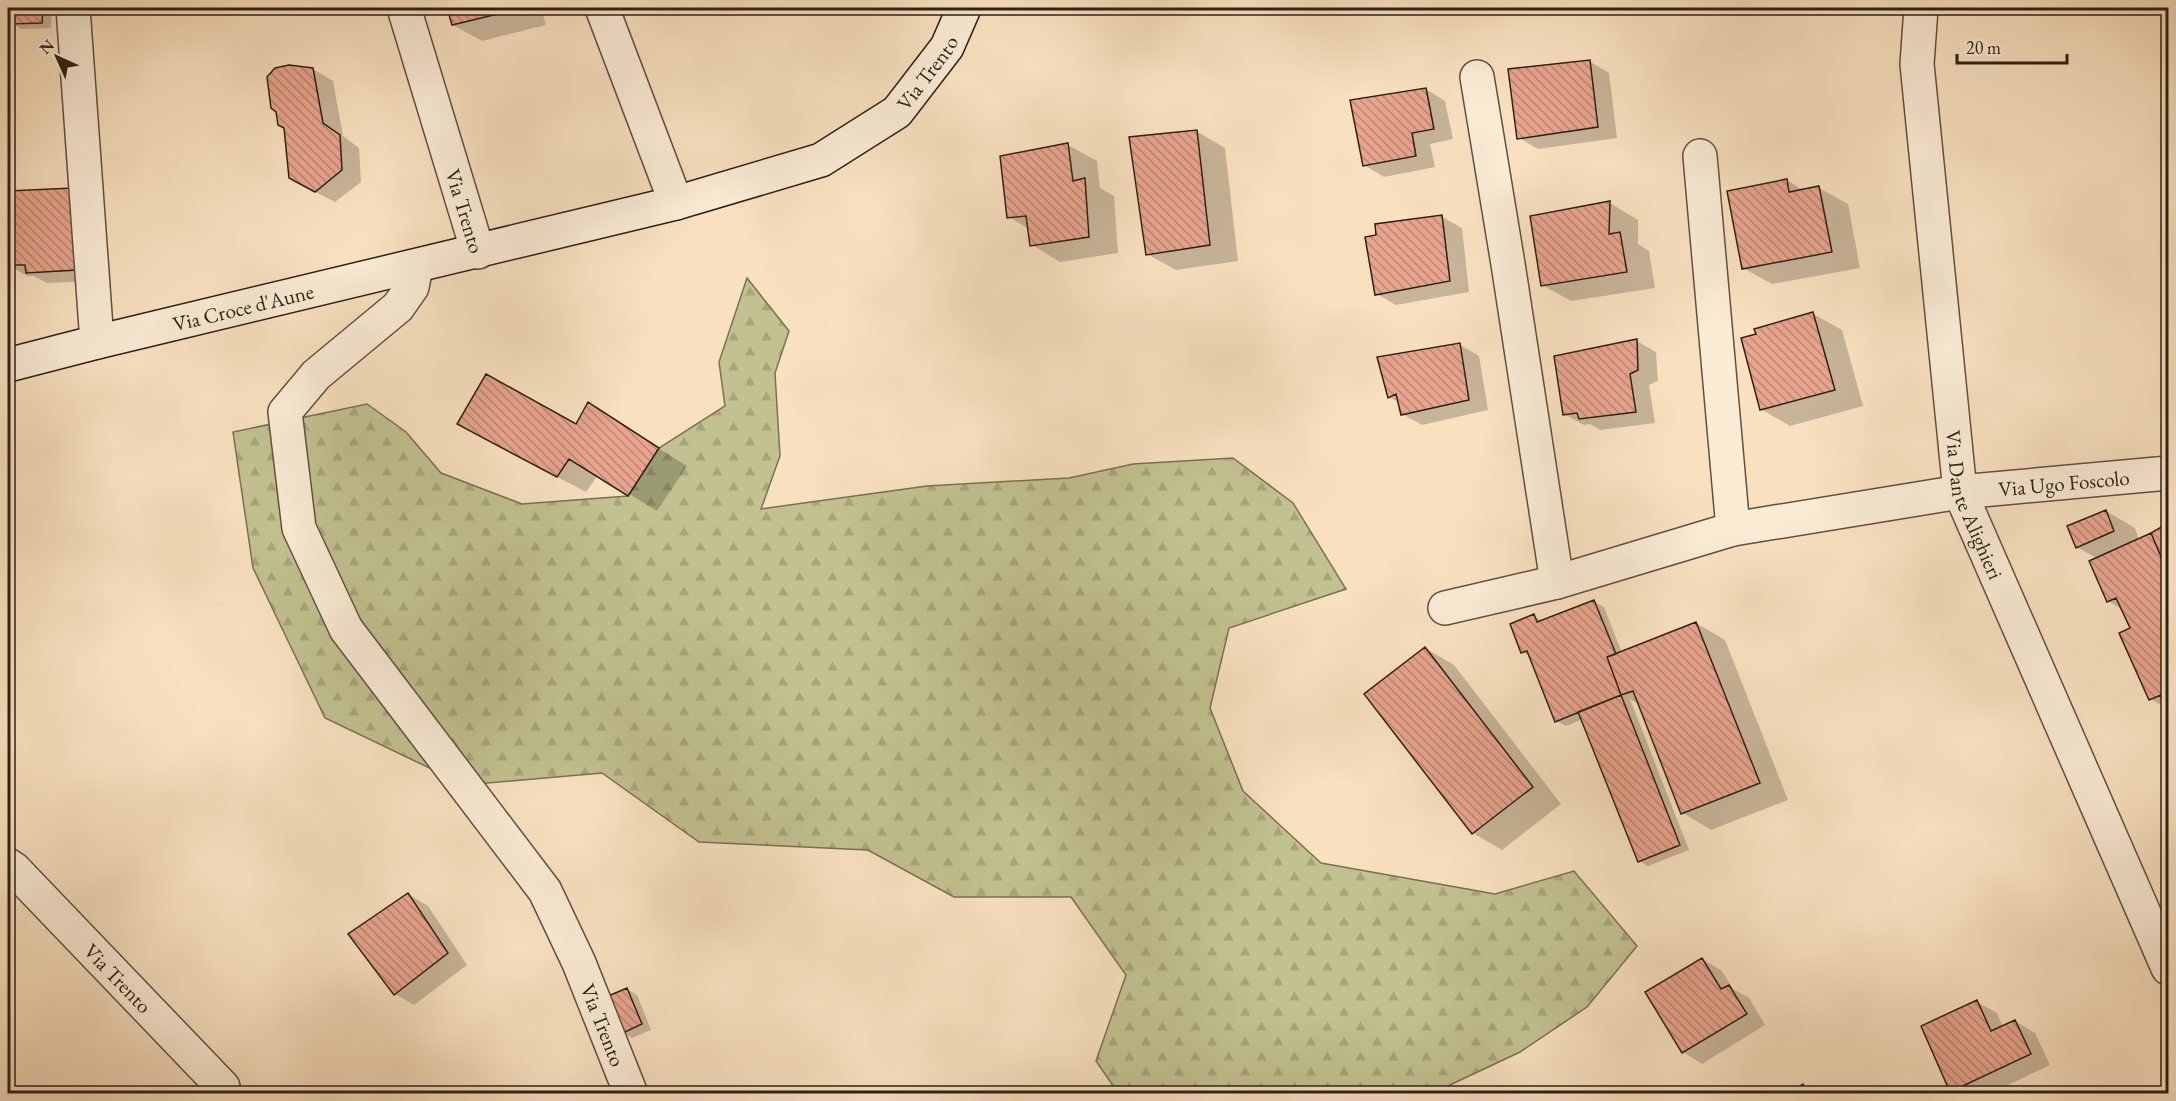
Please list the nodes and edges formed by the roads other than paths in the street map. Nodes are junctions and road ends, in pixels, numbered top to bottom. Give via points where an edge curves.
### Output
1 (73, 8) edge
2 (404, 8) edge
3 (602, 8) edge
4 (964, 8) edge
5 (1921, 8) edge
6 (1477, 77) dead end
7 (1700, 156) dead end
8 (676, 203) junction
9 (478, 252) junction
10 (416, 267) junction
11 (97, 342) junction
12 (8, 365) edge
13 (2169, 473) edge
14 (1960, 492) junction
15 (1733, 529) junction
16 (1557, 582) junction
17 (1445, 608) dead end
18 (8, 865) edge
19 (2169, 968) edge
20 (224, 1094) edge
21 (631, 1094) edge

1 - 11 street
2 - 9 street, Via Trento
3 - 8 street
4 - 8 street, Via Trento via 947,47 897,112 821,160
5 - 14 street, Via Dante Alighieri via 1917,64
6 - 16 street
7 - 15 street
8 - 9 street, Via Trento
9 - 10 street, Via Croce d'Aune
10 - 11 street, Via Croce d'Aune
10 - 21 street, Via Trento via 412,287 398,307 316,375 285,412 299,528 346,629 545,891 579,963
11 - 12 street, Via Croce d'Aune
13 - 14 street, Via Ugo Foscolo
14 - 15 street, Via Ugo Foscolo
14 - 19 street, Via Dante Alighieri
15 - 16 street, Via Ugo Foscolo
16 - 17 street, Via Ugo Foscolo
18 - 20 street, Via Trento via 223,1087

